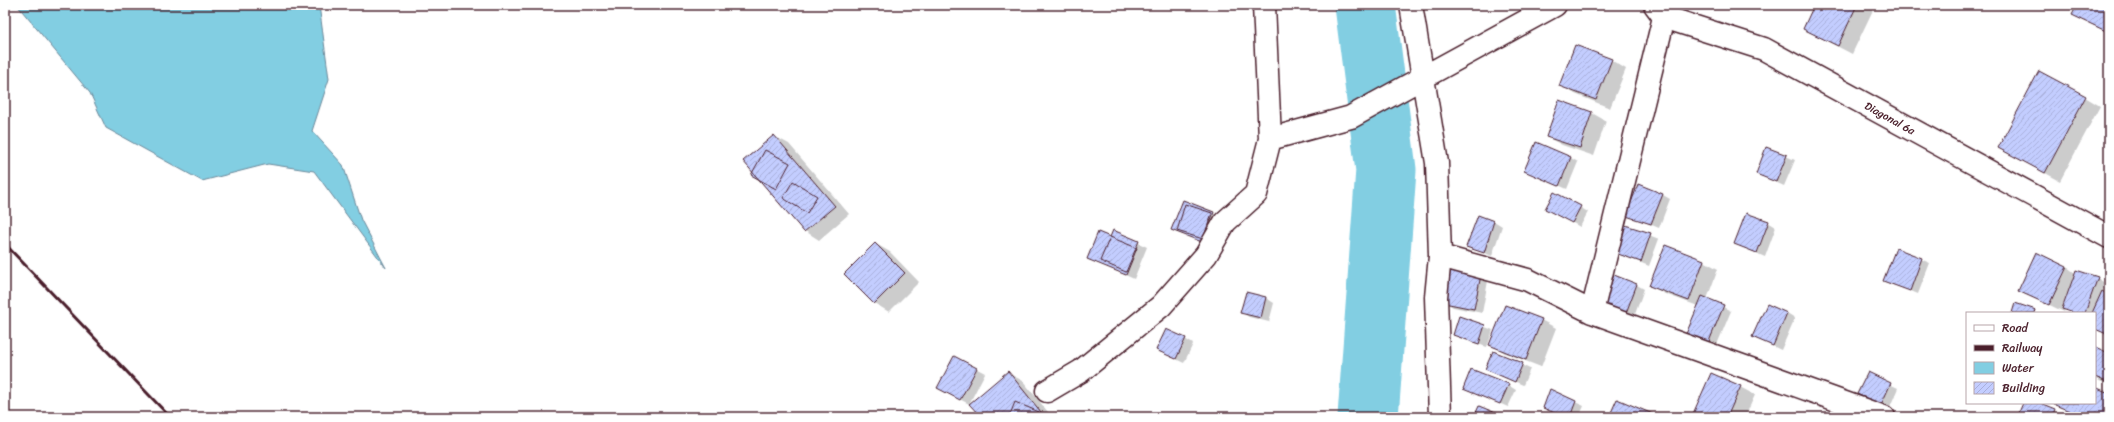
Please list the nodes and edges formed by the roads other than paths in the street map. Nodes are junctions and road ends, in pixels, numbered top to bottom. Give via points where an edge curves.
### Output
1 (1264, 5) edge
2 (1411, 5) edge
3 (1555, 5) edge
4 (1660, 11) edge
5 (1424, 76) junction
6 (1270, 138) junction
7 (2109, 237) edge
8 (1440, 256) junction
9 (1592, 312) junction
10 (1047, 390) dead end
11 (1440, 417) edge
12 (1884, 417) edge

1 - 6 street
2 - 5 street
3 - 5 street
4 - 7 street, Diagonal 6a via 1764,49
4 - 9 street
5 - 6 street via 1351,117
5 - 8 street via 1437,163
6 - 10 street via 1256,194 1226,222 1206,255 1161,306 1081,371
8 - 9 street via 1528,280
8 - 11 street via 1436,297
9 - 12 street

